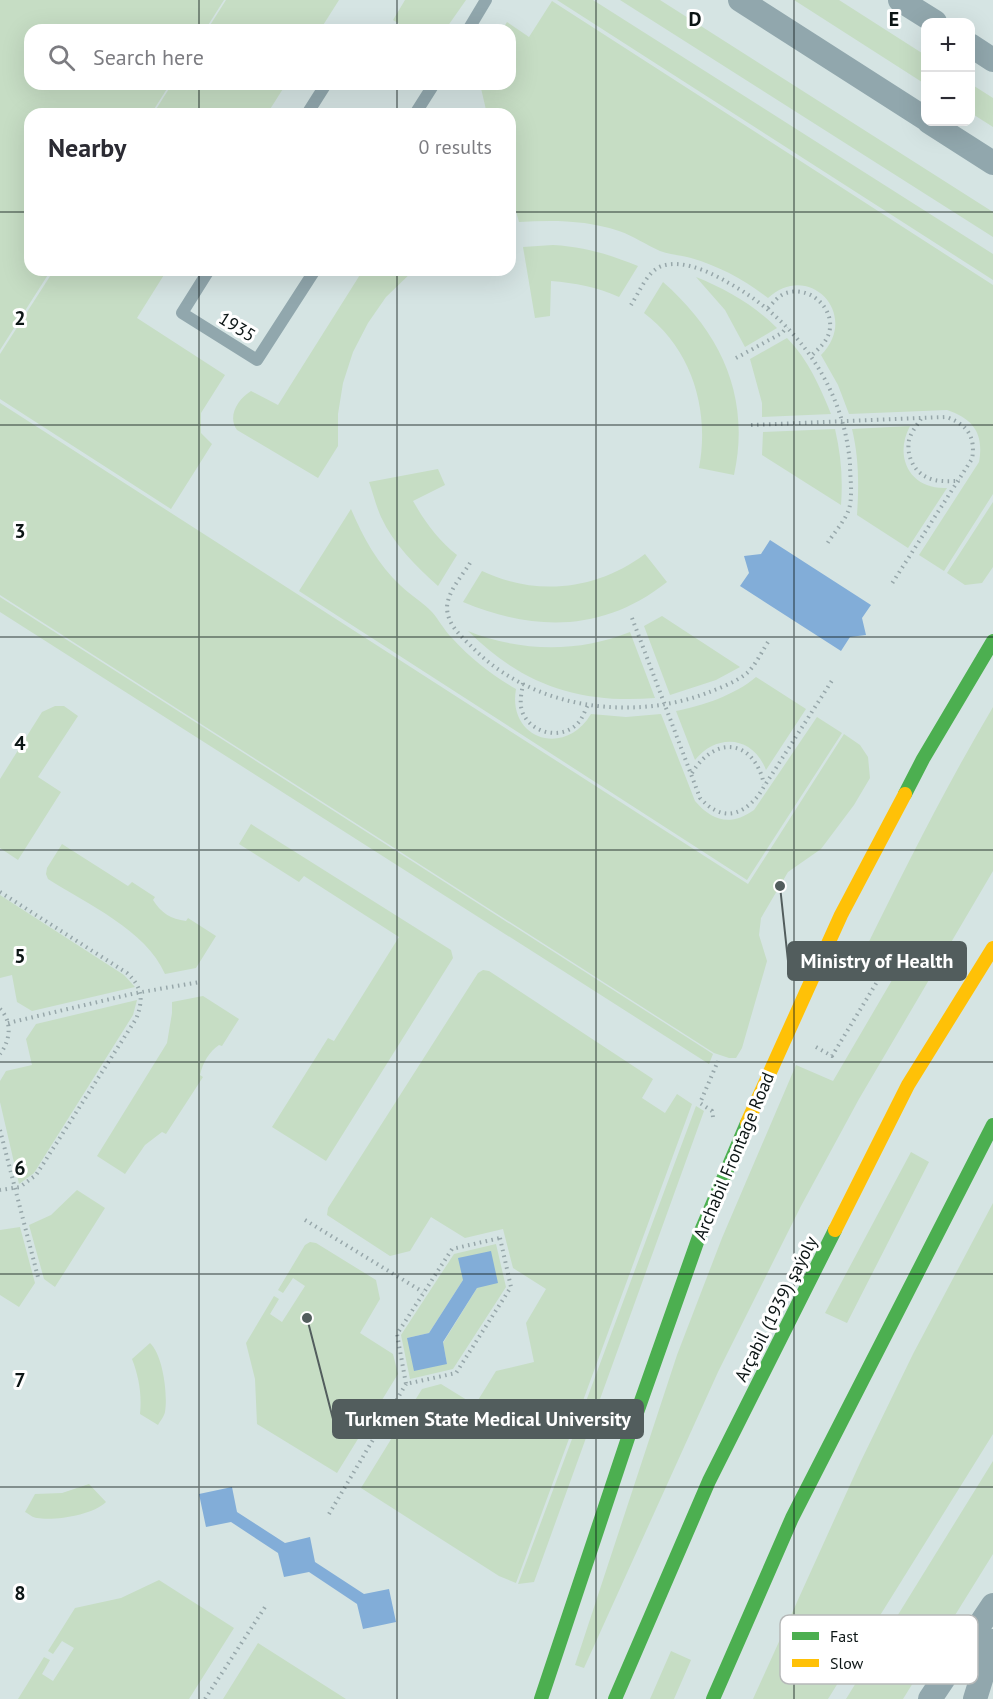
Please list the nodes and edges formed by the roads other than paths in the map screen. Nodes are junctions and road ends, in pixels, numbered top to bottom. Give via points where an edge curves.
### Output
1 (486, 0) edge
2 (741, 0) edge
3 (900, 0) edge
4 (929, 18) edge
5 (472, 24) edge
6 (975, 48) edge
7 (993, 60) edge
8 (322, 90) edge
9 (430, 90) edge
10 (311, 108) edge
11 (419, 108) edge
12 (921, 116) edge
13 (936, 126) edge
14 (993, 163) edge
15 (205, 276) edge
16 (311, 276) edge
17 (993, 641) edge
18 (993, 948) edge
19 (993, 1125) edge
20 (993, 1605) edge
21 (978, 1627) edge
22 (993, 1641) edge
23 (940, 1684) edge
24 (541, 1699) edge
25 (615, 1699) edge
26 (713, 1699) edge
27 (930, 1699) edge
28 (975, 1699) edge

1 - 5 lane
2 - 12 street
3 - 4 street
6 - 7 street
8 - 10 lane
9 - 11 lane
13 - 14 street
15 - 16 lane, 1935 via 182,313 257,360
17 - 24 main road, Archabil Frontage Road via 923,759 841,915 748,1119 701,1231
18 - 25 main road, Arçabil (1939) şaýoly via 908,1085 714,1470
19 - 26 main road via 792,1518
20 - 21 street
22 - 28 street
23 - 27 street

